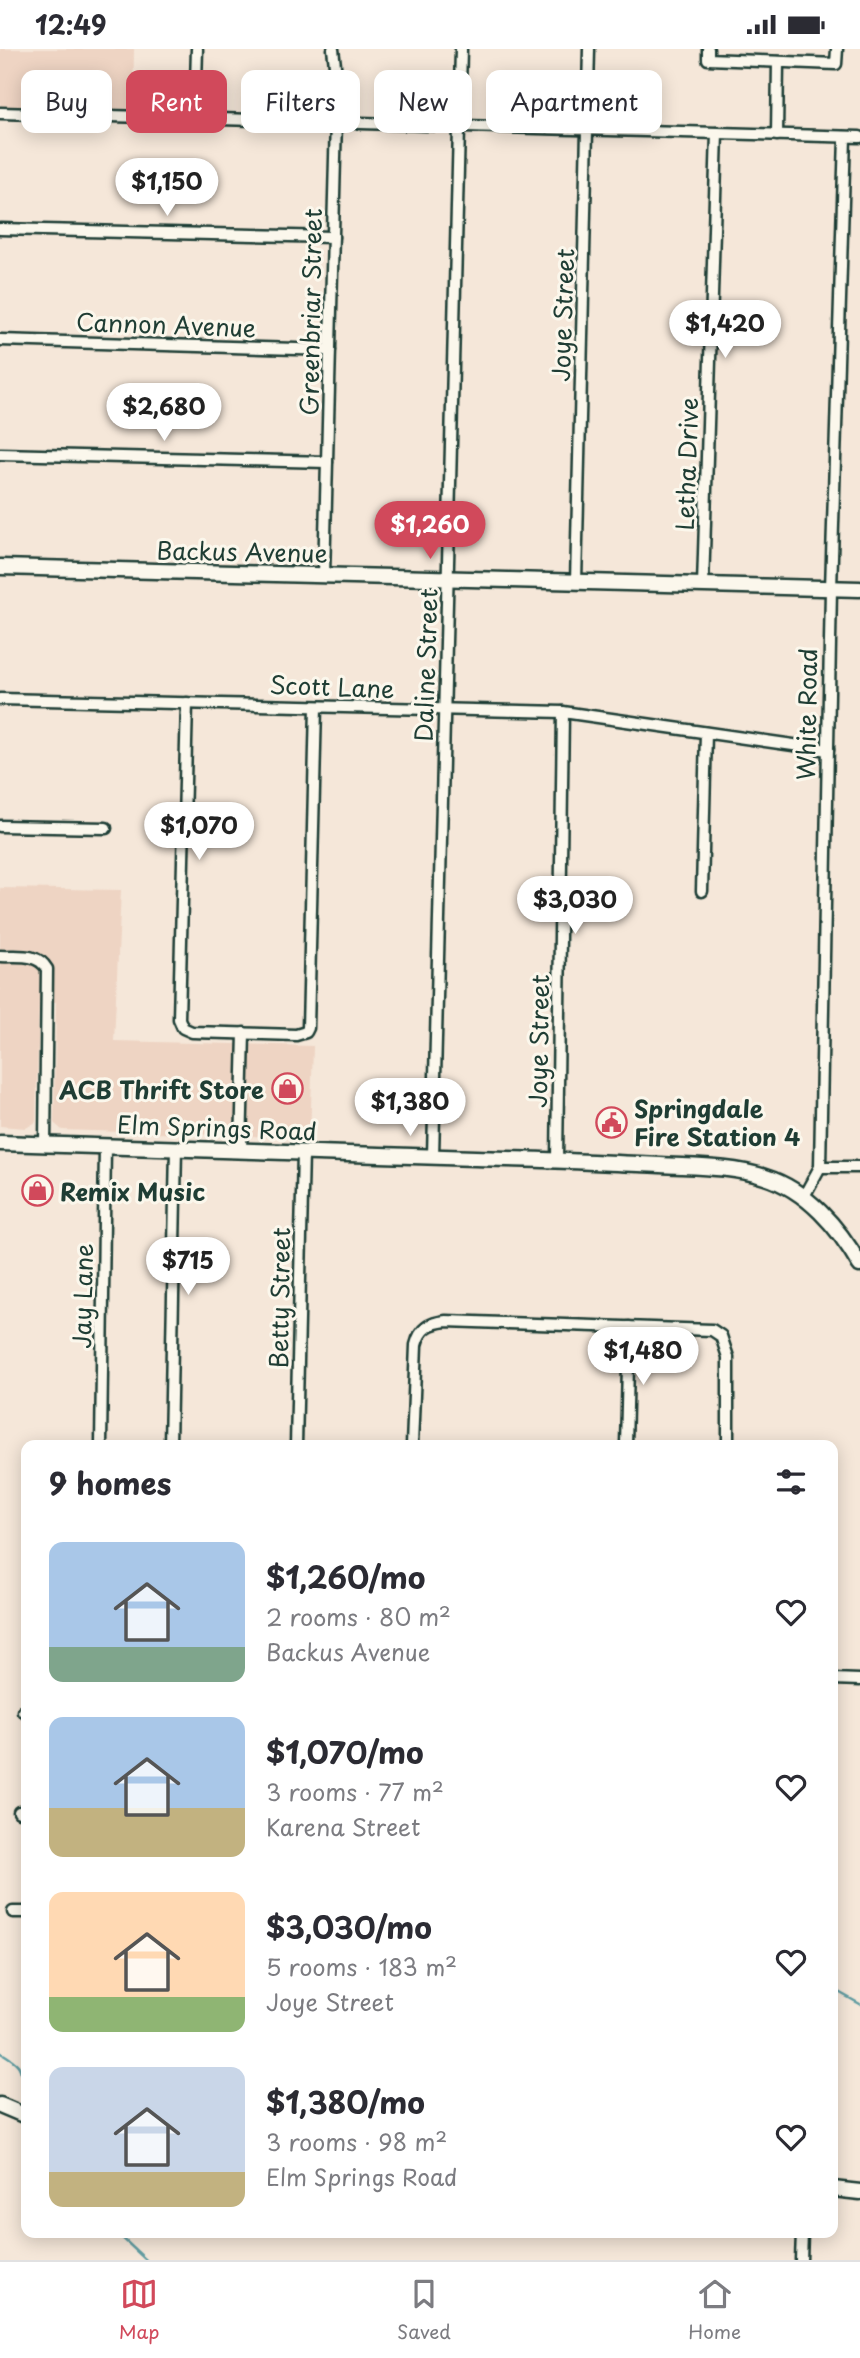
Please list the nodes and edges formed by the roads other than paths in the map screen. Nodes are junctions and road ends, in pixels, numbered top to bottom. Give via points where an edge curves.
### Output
1 (197, 49) edge
2 (333, 49) edge
3 (461, 49) edge
4 (589, 49) edge
5 (837, 49) edge
6 (708, 54) edge
7 (778, 62) junction
8 (196, 70) edge
9 (336, 70) edge
10 (460, 70) edge
11 (589, 70) edge
12 (0, 113) edge
13 (126, 116) edge
14 (662, 132) edge
15 (335, 133) edge
16 (459, 133) edge
17 (588, 133) edge
18 (717, 133) junction
19 (777, 135) junction
20 (845, 137) junction
21 (860, 137) edge
22 (0, 229) edge
23 (333, 237) junction
24 (0, 340) edge
25 (330, 350) junction
26 (0, 454) edge
27 (327, 462) junction
28 (0, 567) edge
29 (324, 575) junction
30 (448, 579) junction
31 (576, 582) junction
32 (703, 586) junction
33 (831, 589) junction
34 (860, 589) edge
35 (0, 699) edge
36 (187, 703) junction
37 (316, 707) junction
38 (444, 710) junction
39 (563, 712) junction
40 (706, 733) junction
41 (828, 750) junction
42 (0, 826) edge
43 (106, 828) dead end
44 (702, 891) dead end
45 (0, 956) edge
46 (244, 1033) junction
47 (0, 1143) edge
48 (45, 1144) junction
49 (105, 1146) junction
50 (176, 1148) junction
51 (241, 1150) junction
52 (303, 1152) junction
53 (433, 1156) junction
54 (557, 1160) junction
55 (820, 1167) junction
56 (860, 1167) edge
57 (803, 1198) junction
58 (860, 1265) edge
59 (629, 1327) junction
60 (101, 1440) edge
61 (170, 1440) edge
62 (296, 1440) edge
63 (412, 1440) edge
64 (626, 1440) edge
65 (728, 1440) edge
66 (838, 1679) edge
67 (860, 1680) edge
68 (13, 1912) dead end
69 (21, 1912) edge
70 (838, 2190) edge
71 (860, 2192) edge
72 (802, 2238) edge
73 (801, 2260) edge

1 - 8 street
2 - 9 street, Greenbriar Street
3 - 10 street, Daline Street
4 - 11 street, Joye Street
5 - 7 street via 836,64
6 - 7 street
7 - 19 street
12 - 13 street
14 - 18 street
15 - 23 street, Greenbriar Street
16 - 30 street, Daline Street
17 - 31 street, Joye Street
18 - 19 street
18 - 32 street, Letha Drive
19 - 20 street
20 - 21 street
20 - 33 street, White Road
22 - 23 street
23 - 25 street, Greenbriar Street
24 - 25 street, Cannon Avenue
25 - 27 street, Greenbriar Street
26 - 27 street
27 - 29 street, Greenbriar Street
28 - 29 street, Backus Avenue
29 - 30 street, Backus Avenue
30 - 31 street, Backus Avenue
30 - 38 street, Daline Street
31 - 32 street, Backus Avenue
32 - 33 street, Backus Avenue
33 - 34 street, Backus Avenue
33 - 41 street, White Road
35 - 36 street, Scott Lane
36 - 37 street, Scott Lane
36 - 46 street via 179,1019 183,1028 192,1032
37 - 38 street, Scott Lane
37 - 46 street via 309,1023 306,1032 296,1035
38 - 39 street, Scott Lane
38 - 53 street, Daline Street
39 - 40 street, Scott Lane
39 - 54 street, Joye Street
40 - 41 street, Scott Lane
40 - 44 street
41 - 55 street, White Road
42 - 43 street
45 - 48 street via 30,957 44,963 48,975
46 - 51 street
47 - 48 street, Elm Springs Road
48 - 49 street, Elm Springs Road
49 - 50 street, Elm Springs Road
49 - 60 street, Jay Lane
50 - 51 street, Elm Springs Road
50 - 61 street
51 - 52 street, Elm Springs Road
52 - 53 street, Elm Springs Road
52 - 62 street, Betty Street
53 - 54 street, Elm Springs Road
54 - 57 street, Elm Springs Road via 738,1170 767,1177
55 - 56 street
55 - 57 street, White Road
57 - 58 street via 825,1216
59 - 63 street via 446,1321 424,1328 416,1345
59 - 64 street
59 - 65 street via 700,1329 721,1336 729,1357
66 - 67 street
68 - 69 street
70 - 71 street
72 - 73 street

